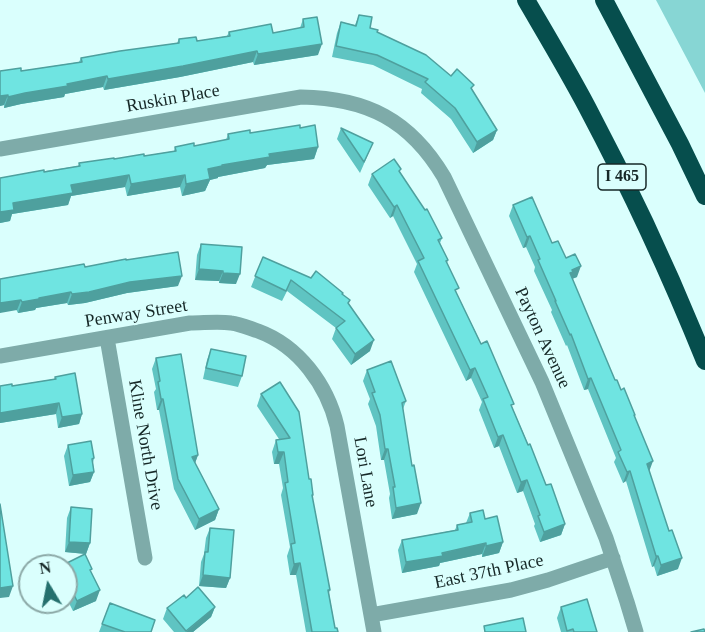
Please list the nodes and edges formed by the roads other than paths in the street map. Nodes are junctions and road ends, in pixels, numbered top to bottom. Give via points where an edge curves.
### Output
1 (526, 0) edge
2 (604, 0) edge
3 (354, 103) joint
4 (0, 149) edge
5 (705, 196) edge
6 (107, 338) junction
7 (276, 341) joint
8 (0, 357) edge
9 (705, 361) edge
10 (145, 558) dead end
11 (613, 558) junction
12 (371, 615) junction
13 (374, 632) edge
14 (636, 632) edge

1 - 9 highway, I 465 via 614,160
2 - 5 highway
3 - 4 street, Ruskin Place via 302,97
3 - 11 street, Payton Avenue via 403,128 426,150 444,177 542,382
6 - 7 street, Penway Street via 190,323 218,322 249,327
6 - 8 street, Penway Street
6 - 10 street, Kline North Drive
7 - 12 street, Lori Lane via 314,374 333,410
11 - 12 street, East 37th Place via 511,590
11 - 14 street, Payton Avenue
12 - 13 street, Lori Lane

